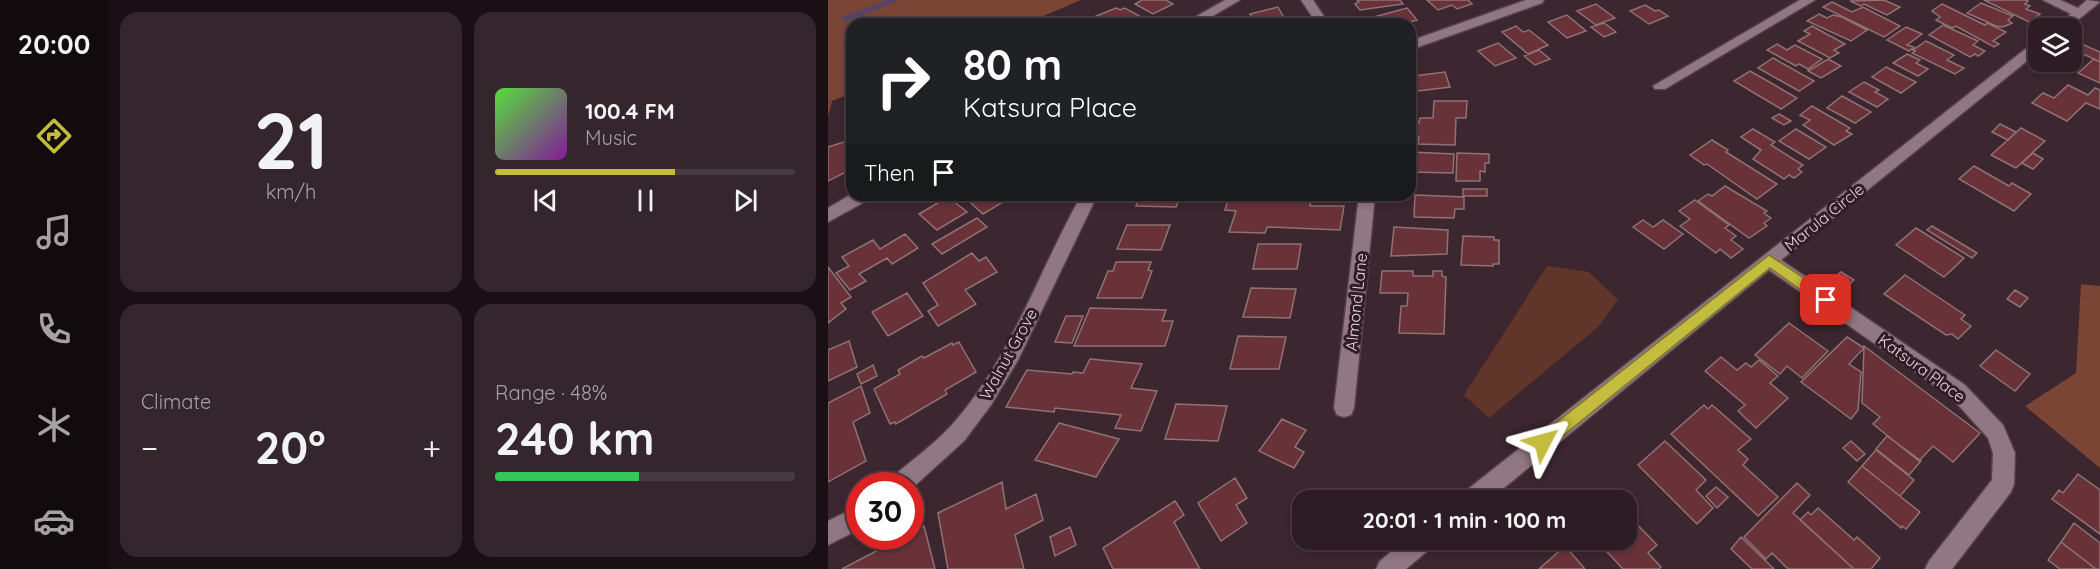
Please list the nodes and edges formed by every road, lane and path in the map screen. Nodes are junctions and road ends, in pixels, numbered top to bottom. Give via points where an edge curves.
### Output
1 (1234, 0) edge
2 (1307, 0) edge
3 (1538, 0) edge
4 (1809, 0) edge
5 (2049, 0) edge
6 (2095, 0) edge
7 (2080, 13) junction
8 (1200, 18) edge
9 (1319, 18) edge
10 (2074, 18) edge
11 (1416, 44) edge
12 (2028, 54) edge
13 (1660, 86) dead end
14 (854, 201) edge
15 (1087, 201) edge
16 (1366, 201) edge
17 (828, 216) edge
18 (1769, 261) junction
19 (1344, 408) dead end
20 (915, 472) edge
21 (1485, 490) edge
22 (846, 524) edge
23 (828, 534) edge
24 (1411, 550) edge
25 (1388, 569) edge
26 (1937, 569) edge

1 - 8 street
2 - 9 street
3 - 11 street
4 - 13 street
5 - 7 street
6 - 7 street
7 - 10 street
12 - 18 street, Marula Circle
14 - 17 street
15 - 20 street, Walnut Grove via 1011,354 984,399 957,434
16 - 19 street, Almond Lane
18 - 21 street, Marula Circle
18 - 26 street, Katsura Place via 1958,391 1996,432 2004,453 2003,484
22 - 23 street
24 - 25 street

